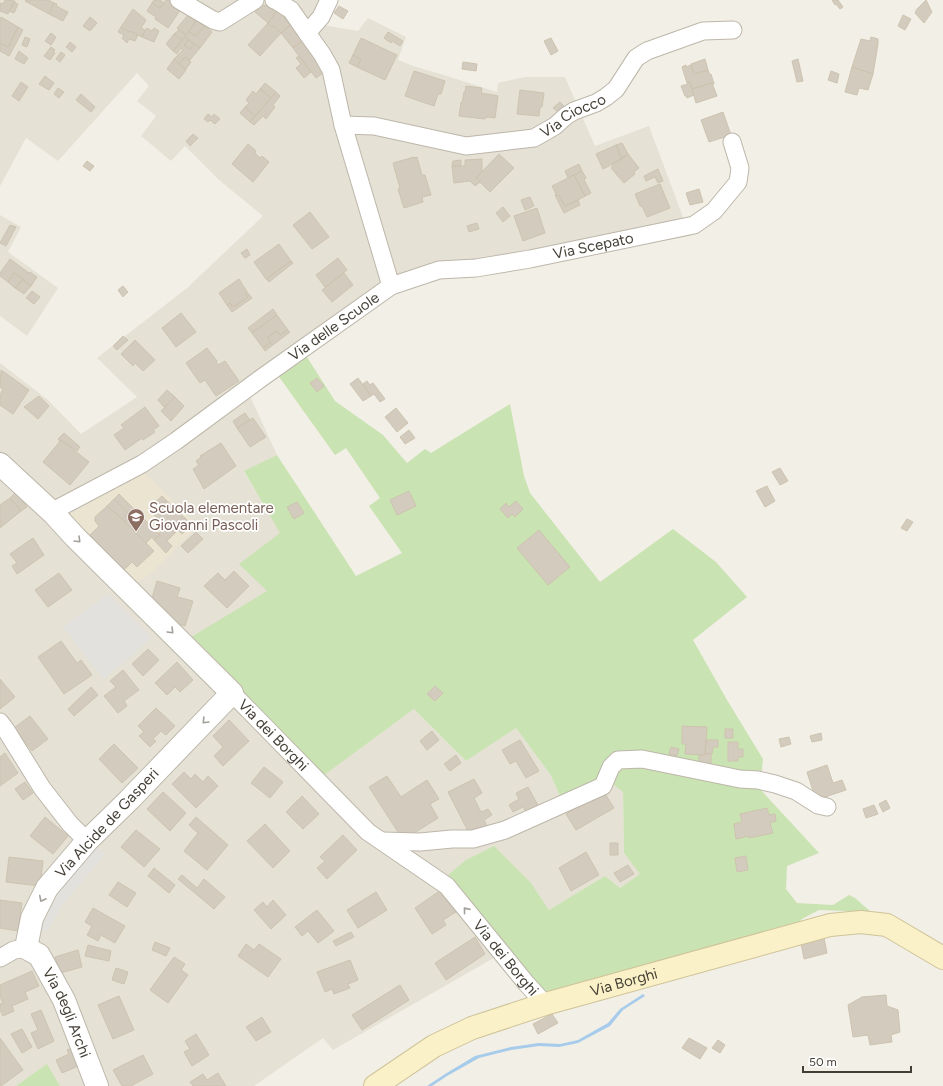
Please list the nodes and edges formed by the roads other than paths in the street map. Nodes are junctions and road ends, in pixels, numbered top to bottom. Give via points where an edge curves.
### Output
1 (179, 0) edge
2 (255, 0) edge
3 (274, 0) edge
4 (329, 0) edge
5 (733, 30) dead end
6 (307, 33) junction
7 (343, 125) junction
8 (732, 142) dead end
9 (391, 286) junction
10 (0, 464) edge
11 (51, 512) junction
12 (232, 692) junction
13 (0, 722) edge
14 (828, 807) dead end
15 (87, 841) junction
16 (382, 841) junction
17 (26, 948) junction
18 (0, 958) edge
19 (943, 958) edge
20 (545, 1004) junction
21 (97, 1086) edge
22 (375, 1086) edge

1 - 2 street via 220,22
3 - 6 street, Via delle Scuole via 291,10
4 - 6 street via 321,17
5 - 7 street, Via Ciocco via 703,31 647,51 636,58 616,88 606,97 574,111 534,138 466,146 374,126
6 - 7 street, Via delle Scuole via 331,70
7 - 9 street, Via delle Scuole
8 - 9 street, Via Scepato via 740,168 738,182 714,211 694,225 530,259 476,268 439,270
9 - 11 street, Via delle Scuole via 142,464
10 - 11 street, Via dei Borghi
11 -> 12 street, Via dei Borghi
12 -> 15 street, Via Alcide de Gasperi
12 - 16 street, Via dei Borghi via 368,832
13 - 15 street via 42,788
14 - 16 street via 796,791 758,780 740,779 642,759 618,760 611,767 603,786 505,830 473,839
15 -> 17 street, Via Alcide de Gasperi via 47,888 32,918
20 -> 16 street, Via dei Borghi via 447,886
17 - 18 street via 14,950
17 - 21 street, Via degli Archi via 39,955 64,1000
19 - 20 main road, Via Borghi via 887,925 861,922 830,925
20 - 22 main road, Via Borghi via 472,1028 434,1046

